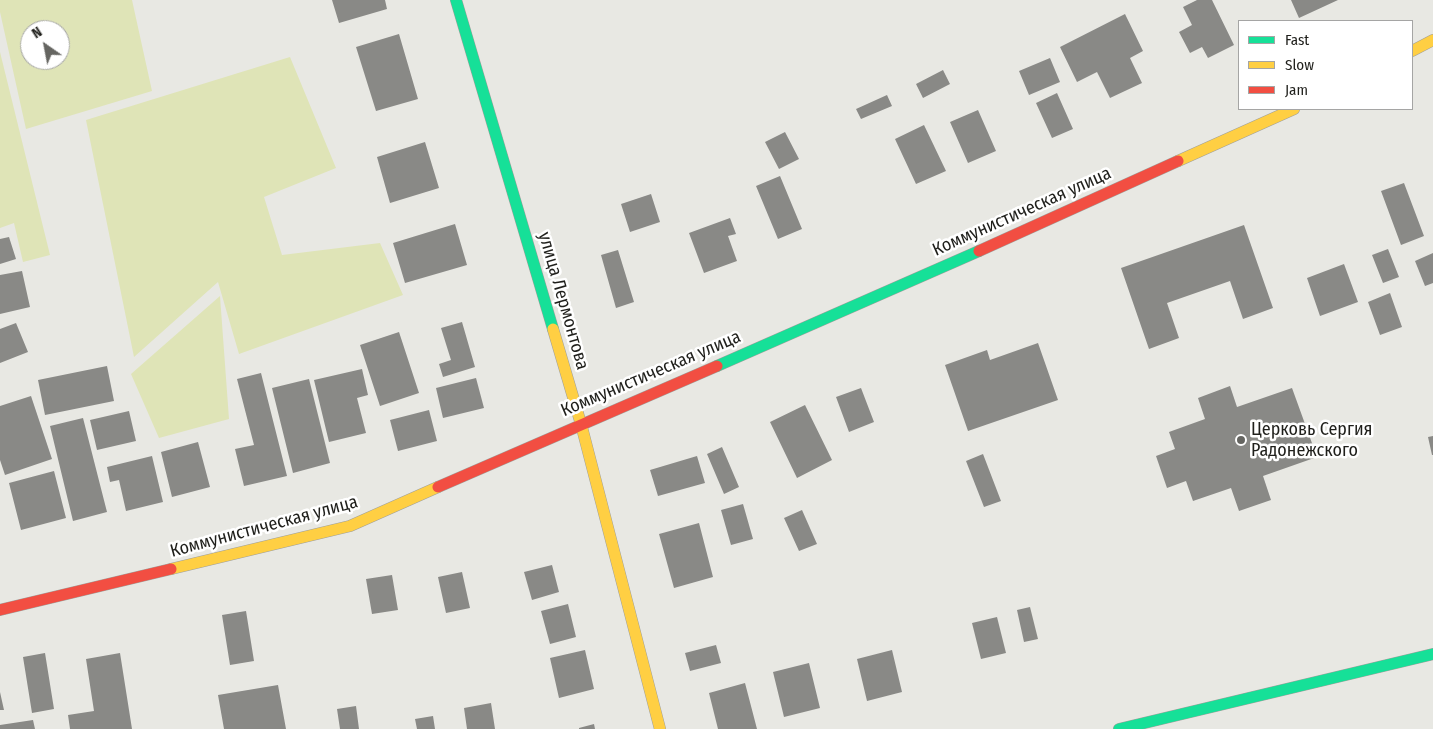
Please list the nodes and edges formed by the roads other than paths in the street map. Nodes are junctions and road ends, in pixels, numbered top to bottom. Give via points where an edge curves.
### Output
1 (456, 0) edge
2 (1433, 40) edge
3 (1413, 50) edge
4 (1292, 110) edge
5 (581, 424) junction
6 (0, 610) edge
7 (1433, 654) edge
8 (660, 729) edge
9 (1119, 729) edge

1 - 5 street, улица Лермонтова
2 - 3 street
4 - 5 street, Коммунистическая улица via 968,256
5 - 6 street, Коммунистическая улица via 350,526
5 - 8 street, улица Лермонтова
7 - 9 street

